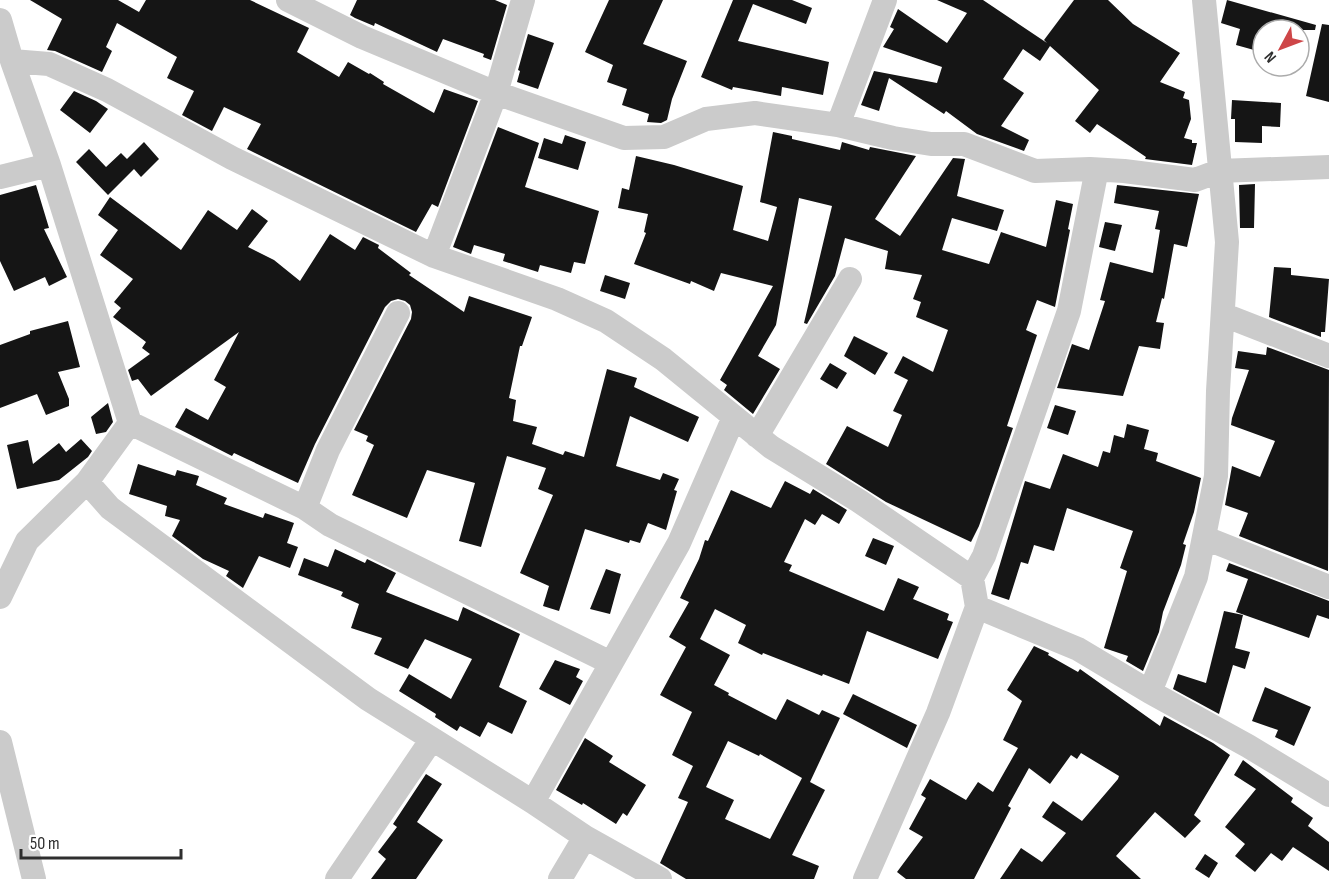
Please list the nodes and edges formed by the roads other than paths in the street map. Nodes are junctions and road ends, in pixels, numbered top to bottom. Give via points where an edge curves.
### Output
1 (288, 0) edge
2 (523, 0) edge
3 (885, 0) edge
4 (1204, 0) edge
5 (0, 20) edge
6 (12, 62) junction
7 (496, 93) junction
8 (838, 125) junction
9 (49, 165) junction
10 (1329, 167) edge
11 (1090, 169) junction
12 (1219, 171) junction
13 (0, 177) edge
14 (434, 256) junction
15 (850, 279) dead end
16 (398, 313) dead end
17 (1224, 315) junction
18 (1329, 356) edge
19 (734, 417) junction
20 (130, 423) junction
21 (757, 435) junction
22 (87, 482) junction
23 (305, 508) junction
24 (1205, 538) junction
25 (972, 578) junction
26 (1329, 587) edge
27 (0, 597) edge
28 (977, 607) junction
29 (610, 663) junction
30 (1150, 692) junction
31 (432, 739) junction
32 (0, 742) edge
33 (1329, 795) edge
34 (533, 802) junction
35 (585, 837) junction
36 (34, 879) edge
37 (337, 879) edge
38 (560, 879) edge
39 (660, 879) edge
40 (865, 879) edge

1 - 7 street via 362,37
2 - 7 street
3 - 8 street
4 - 12 street
5 - 6 street
6 - 9 street
6 - 14 street via 49,64 107,90 232,158
7 - 8 street via 624,138 663,137 706,119 755,113
7 - 14 street
8 - 11 street via 931,144 964,144 1035,171
9 - 13 street
9 - 20 street
10 - 12 street
11 - 12 street via 1195,180
11 - 25 street via 1095,179 1069,311 984,556
12 - 17 street via 1227,242
14 - 19 street via 557,299 606,321 663,359
15 - 21 street
16 - 23 street via 328,450
17 - 18 street
17 - 24 street via 1216,476
19 - 21 street
19 - 29 street via 678,543
20 - 22 street
20 - 23 street
21 - 25 street
22 - 27 street via 27,541
22 - 31 street via 110,508 230,598 369,699
23 - 29 street via 330,525
24 - 26 street
24 - 30 street via 1196,577
25 - 28 street
28 - 30 street via 1078,649
28 - 40 street via 938,713
29 - 34 street
30 - 33 street
31 - 34 street
31 - 37 street
32 - 36 street
34 - 35 street
35 - 38 street
35 - 39 street

